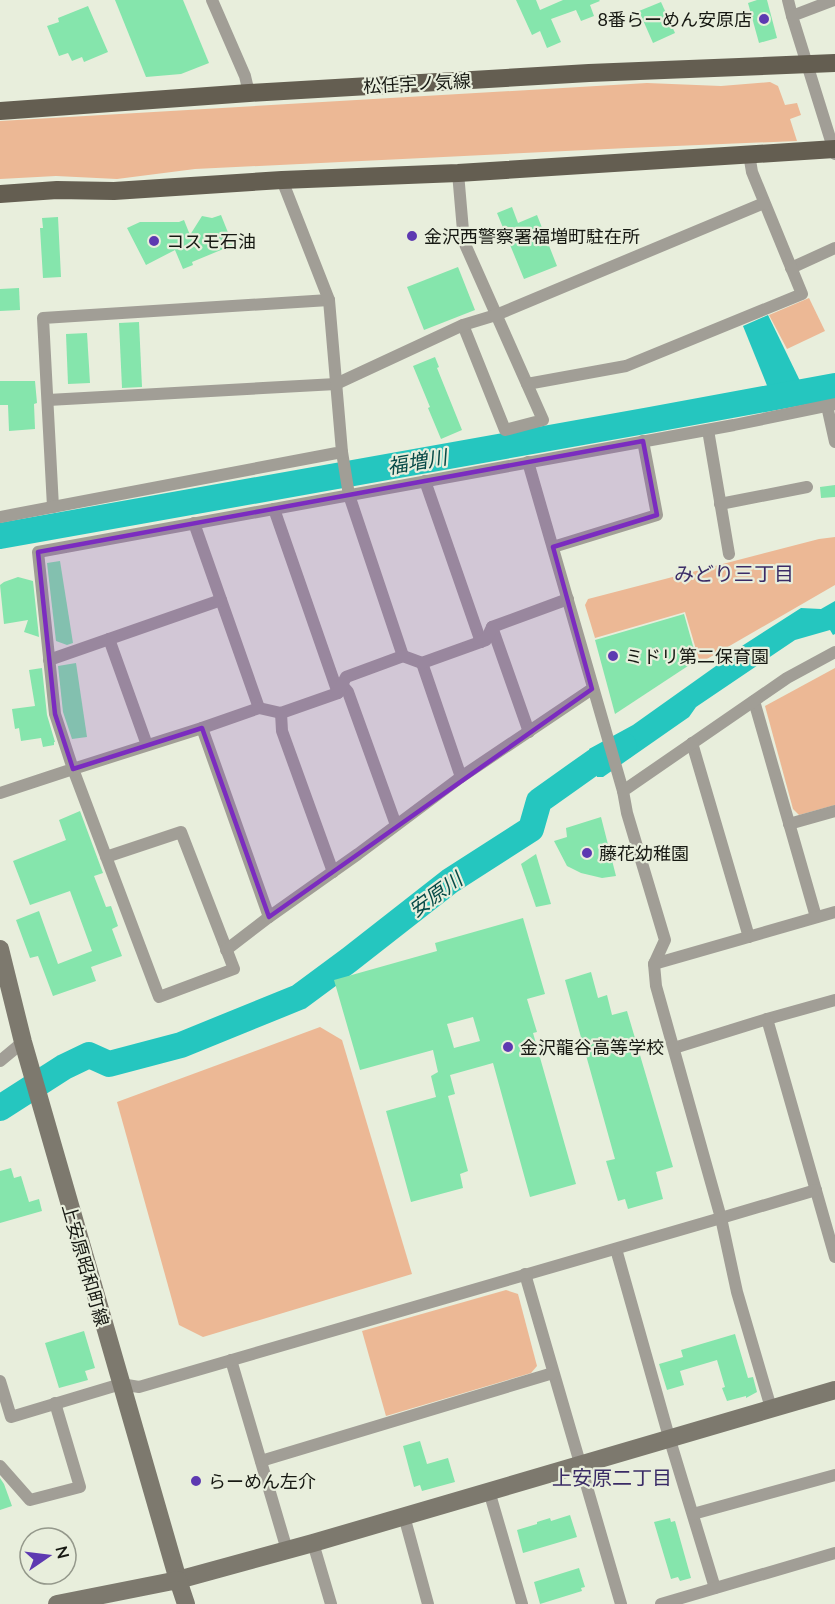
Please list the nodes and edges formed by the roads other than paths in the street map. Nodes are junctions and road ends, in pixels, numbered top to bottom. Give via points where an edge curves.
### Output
1 (212, 0) edge
2 (788, 0) edge
3 (834, 0) edge
4 (792, 16) junction
5 (835, 63) edge
6 (806, 64) junction
7 (249, 93) junction
8 (0, 111) edge
9 (834, 151) edge
10 (749, 154) junction
11 (458, 173) junction
12 (282, 180) junction
13 (0, 194) edge
14 (764, 203) junction
15 (835, 248) edge
16 (791, 268) junction
17 (329, 300) junction
18 (496, 315) junction
19 (463, 325) junction
20 (336, 384) junction
21 (527, 384) junction
22 (48, 400) junction
23 (831, 405) edge
24 (708, 430) junction
25 (644, 441) junction
26 (835, 442) edge
27 (342, 457) junction
28 (528, 462) junction
29 (425, 481) junction
30 (807, 487) dead end
31 (348, 490) junction
32 (720, 504) junction
33 (53, 507) junction
34 (274, 509) junction
35 (0, 517) edge
36 (194, 523) junction
37 (553, 547) junction
38 (729, 554) dead end
39 (568, 599) junction
40 (221, 600) junction
41 (492, 627) junction
42 (109, 639) junction
43 (481, 642) junction
44 (835, 652) edge
45 (403, 656) junction
46 (49, 660) junction
47 (422, 663) junction
48 (340, 689) junction
49 (592, 689) junction
50 (754, 701) junction
51 (259, 708) junction
52 (281, 713) junction
53 (202, 728) junction
54 (529, 732) junction
55 (692, 743) junction
56 (147, 745) junction
57 (73, 769) junction
58 (461, 777) junction
59 (621, 785) junction
60 (0, 793) edge
61 (835, 811) edge
62 (789, 824) junction
63 (396, 825) junction
64 (106, 857) junction
65 (333, 872) junction
66 (269, 917) junction
67 (834, 917) edge
68 (816, 918) junction
69 (749, 937) junction
70 (0, 949) edge
71 (226, 950) junction
72 (654, 964) junction
73 (835, 1000) edge
74 (767, 1019) junction
75 (23, 1042) junction
76 (674, 1048) junction
77 (0, 1061) edge
78 (816, 1191) junction
79 (721, 1218) junction
80 (616, 1249) junction
81 (835, 1257) edge
82 (525, 1274) junction
83 (231, 1360) junction
84 (553, 1373) junction
85 (0, 1381) edge
86 (121, 1384) junction
87 (835, 1390) edge
88 (55, 1403) junction
89 (771, 1408) junction
90 (5, 1419) edge
91 (669, 1437) junction
92 (261, 1461) junction
93 (580, 1465) junction
94 (0, 1466) edge
95 (835, 1475) edge
96 (489, 1491) junction
97 (693, 1514) junction
98 (404, 1516) junction
99 (313, 1543) junction
100 (287, 1550) junction
101 (835, 1553) edge
102 (178, 1580) junction
103 (715, 1588) junction
104 (57, 1604) edge
105 (186, 1604) edge
106 (331, 1604) edge
107 (429, 1604) edge
108 (522, 1604) edge
109 (621, 1604) edge
110 (660, 1604) edge

1 - 7 street
2 - 4 street
3 - 4 street
4 - 6 street
5 - 6 main road, 松任宇ノ気線
6 - 7 main road, 松任宇ノ気線
6 - 9 street
7 - 8 main road, 松任宇ノ気線
9 - 10 main road
10 - 11 main road
10 - 14 street
11 - 12 main road
11 - 18 street via 464,242
12 - 13 main road
12 - 17 street
14 - 16 street
14 - 18 street
15 - 16 street
16 - 21 street via 802,294 626,366
17 - 20 street
17 - 22 street via 43,318
18 - 19 street
18 - 21 street
19 - 20 street
19 - 21 street via 505,430 543,420
20 - 22 street
20 - 27 street
22 - 33 street
23 - 24 street
23 - 26 street
24 - 25 street
24 - 32 street
25 - 28 street
25 - 37 street via 657,515
27 - 31 street
27 - 33 street
28 - 29 street
28 - 37 street
29 - 31 street
29 - 43 street
30 - 32 street
31 - 34 street
31 - 45 street
32 - 38 street
33 - 35 street
34 - 36 street
34 - 48 street
36 - 40 street
36 - 46 street via 38,552
37 - 39 street
39 - 41 street
39 - 49 street
40 - 42 street
40 - 51 street
41 - 43 street
41 - 54 street
42 - 46 street
42 - 56 street
43 - 47 street
44 - 50 street
45 - 47 street
45 - 48 street via 346,677
46 - 57 street via 55,714
47 - 58 street
48 - 52 street
48 - 63 street via 348,692
49 - 54 street
49 - 59 street
50 - 55 street
50 - 62 street
51 - 52 street
51 - 53 street
52 - 65 street via 282,731
53 - 56 street
53 - 66 street
54 - 58 street
55 - 59 street
55 - 69 street
56 - 57 street
57 - 60 street
57 - 64 street
58 - 63 street
59 - 72 street via 665,940
61 - 62 street
62 - 68 street
63 - 65 street
64 - 71 street via 181,832
64 - 71 street via 159,997 234,969
65 - 66 street
66 - 71 street
67 - 68 street
68 - 69 street
69 - 72 street
70 - 75 main road, 上安原昭和町線
72 - 76 street via 656,986
73 - 74 street
74 - 76 street
74 - 78 street
75 - 77 street
75 - 86 main road, 上安原昭和町線
76 - 79 street
78 - 79 street
78 - 81 street
79 - 80 street
79 - 89 street via 737,1292
80 - 82 street
80 - 91 street
82 - 83 street
82 - 84 street
83 - 86 street via 139,1387
83 - 92 street
84 - 92 street
84 - 93 street
85 - 90 street
86 - 88 street
86 - 102 main road, 上安原昭和町線
87 - 89 main road
88 - 90 street
88 - 94 street via 80,1487 30,1500
89 - 91 main road
91 - 93 main road
91 - 97 street
92 - 100 street
93 - 96 main road
93 - 109 street
95 - 97 street
96 - 98 main road
96 - 108 street
97 - 103 street
98 - 99 main road
98 - 107 street
99 - 100 main road
99 - 106 street
100 - 102 main road
101 - 103 street
102 - 104 main road
102 - 105 main road, 上安原昭和町線
103 - 110 street

